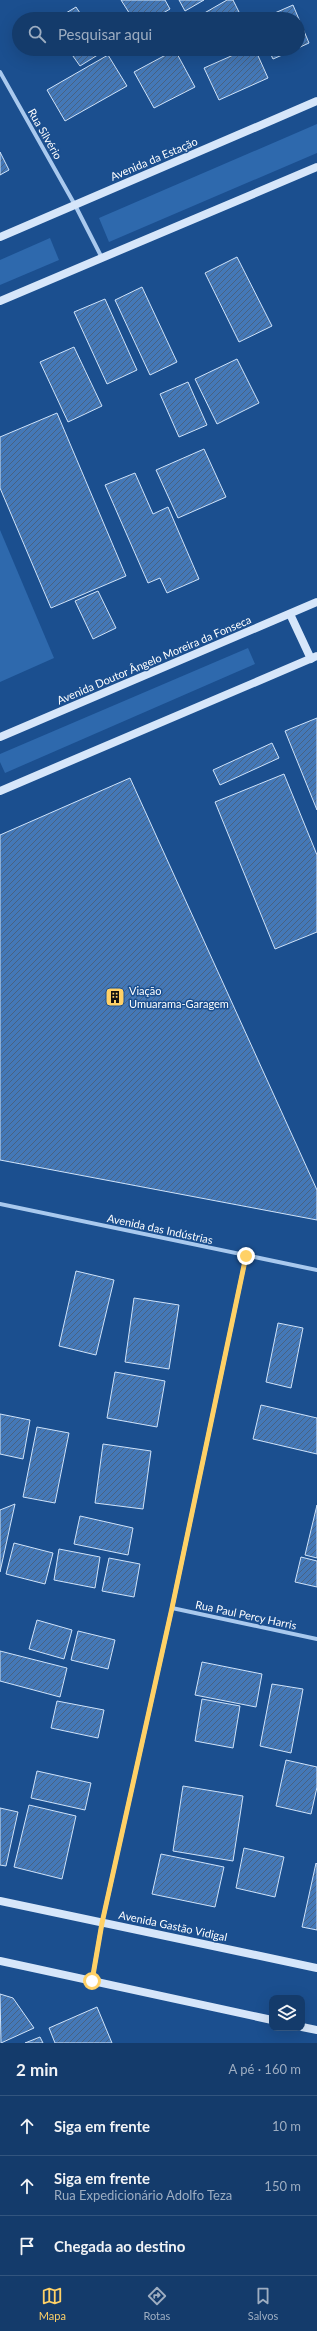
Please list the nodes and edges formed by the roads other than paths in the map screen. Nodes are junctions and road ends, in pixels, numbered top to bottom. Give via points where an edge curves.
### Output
1 (0, 72) edge
2 (317, 101) edge
3 (317, 167) edge
4 (75, 204) junction
5 (0, 237) edge
6 (102, 258) junction
7 (0, 302) edge
8 (317, 602) edge
9 (290, 614) junction
10 (314, 657) edge
11 (0, 737) edge
12 (0, 791) edge
13 (0, 1204) edge
14 (246, 1256) junction
15 (317, 1270) edge
16 (172, 1608) junction
17 (317, 1639) edge
18 (0, 1901) edge
19 (102, 1923) junction
20 (0, 1961) edge
21 (317, 1968) edge
22 (92, 1981) junction
23 (269, 2019) edge
24 (305, 2028) edge
25 (317, 2030) edge

1 - 4 street, Rua Silvério
2 - 4 street, Avenida da Estação
3 - 6 street
4 - 5 street, Avenida da Estação
4 - 6 street, Rua Silvério
6 - 7 street
8 - 9 street, Avenida Doutor Ângelo Moreira da Fonseca
9 - 10 street
9 - 11 street, Avenida Doutor Ângelo Moreira da Fonseca
10 - 12 street
13 - 14 street, Avenida das Indústrias
14 - 15 street, Avenida das Indústrias
14 - 16 street
16 - 17 street, Rua Paul Percy Harris
16 - 19 street
18 - 19 street, Avenida Gastão Vidigal
19 - 21 street, Avenida Gastão Vidigal
19 - 22 street
20 - 22 street
22 - 23 street
24 - 25 street

